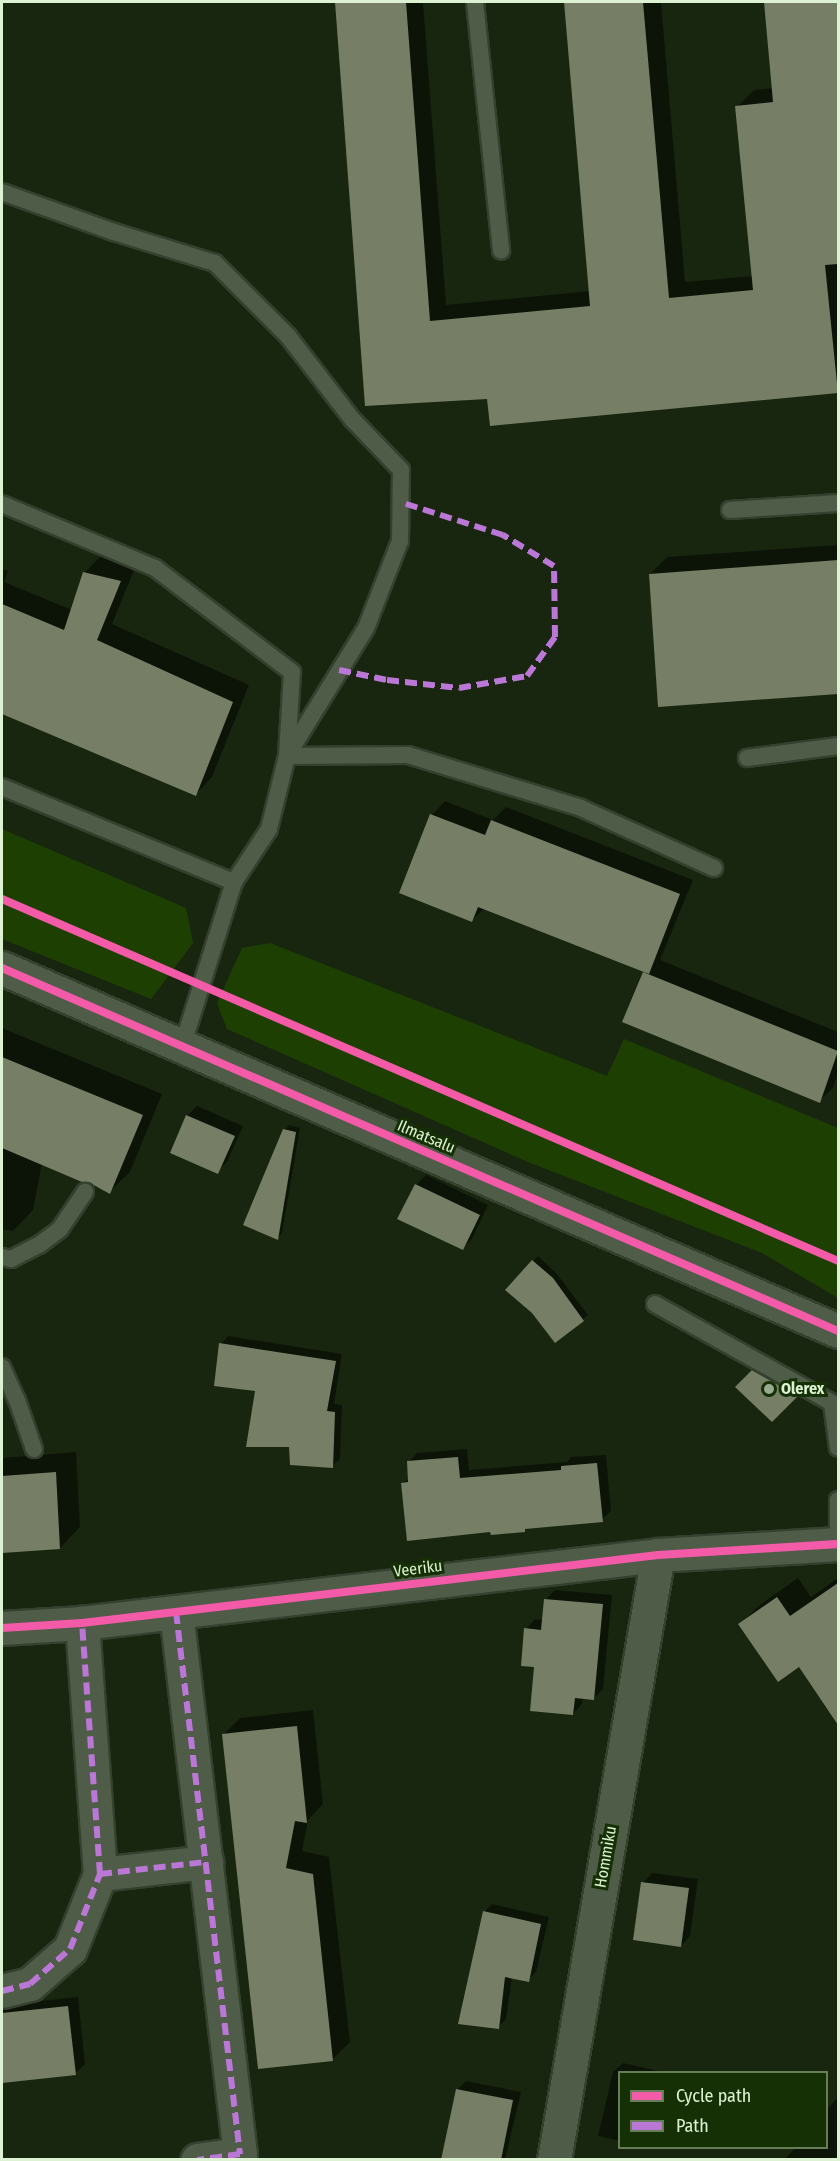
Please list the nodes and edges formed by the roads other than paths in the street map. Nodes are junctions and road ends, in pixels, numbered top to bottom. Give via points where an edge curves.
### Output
1 (475, 2) edge
2 (2, 192) edge
3 (501, 251) dead end
4 (838, 503) edge
5 (2, 504) edge
6 (730, 510) dead end
7 (838, 746) edge
8 (286, 756) junction
9 (747, 758) dead end
10 (2, 787) edge
11 (714, 868) dead end
12 (234, 882) junction
13 (2, 968) edge
14 (182, 1047) junction
15 (85, 1192) dead end
16 (2, 1257) edge
17 (655, 1304) dead end
18 (838, 1331) edge
19 (2, 1367) edge
20 (838, 1448) edge
21 (34, 1449) dead end
22 (838, 1500) edge
23 (838, 1526) edge
24 (838, 1544) edge
25 (658, 1555) junction
26 (176, 1612) junction
27 (82, 1623) junction
28 (2, 1628) edge
29 (206, 1862) junction
30 (100, 1874) junction
31 (2, 1991) edge
32 (197, 2160) edge
33 (554, 2160) edge

1 - 3 lane
2 - 8 lane via 215,263 288,336 352,419 401,470 400,541 366,628
4 - 6 lane
5 - 8 lane via 155,568 292,672
7 - 9 lane
8 - 11 lane via 408,755 581,808
8 - 12 lane via 269,829
10 - 12 lane
12 - 14 lane
13 - 14 street, Ilmatsalu
14 - 18 street, Ilmatsalu
15 - 16 lane via 60,1229 11,1259
17 - 20 lane via 832,1403
19 - 21 lane
22 - 23 lane
24 - 25 street, Veeriku
25 - 26 street, Veeriku
25 - 33 street, Hommiku
26 - 27 street, Veeriku
26 - 29 street
27 - 28 street, Veeriku
27 - 30 street
29 - 30 street
29 - 32 street via 240,2154
30 - 31 street via 70,1948 30,1984

